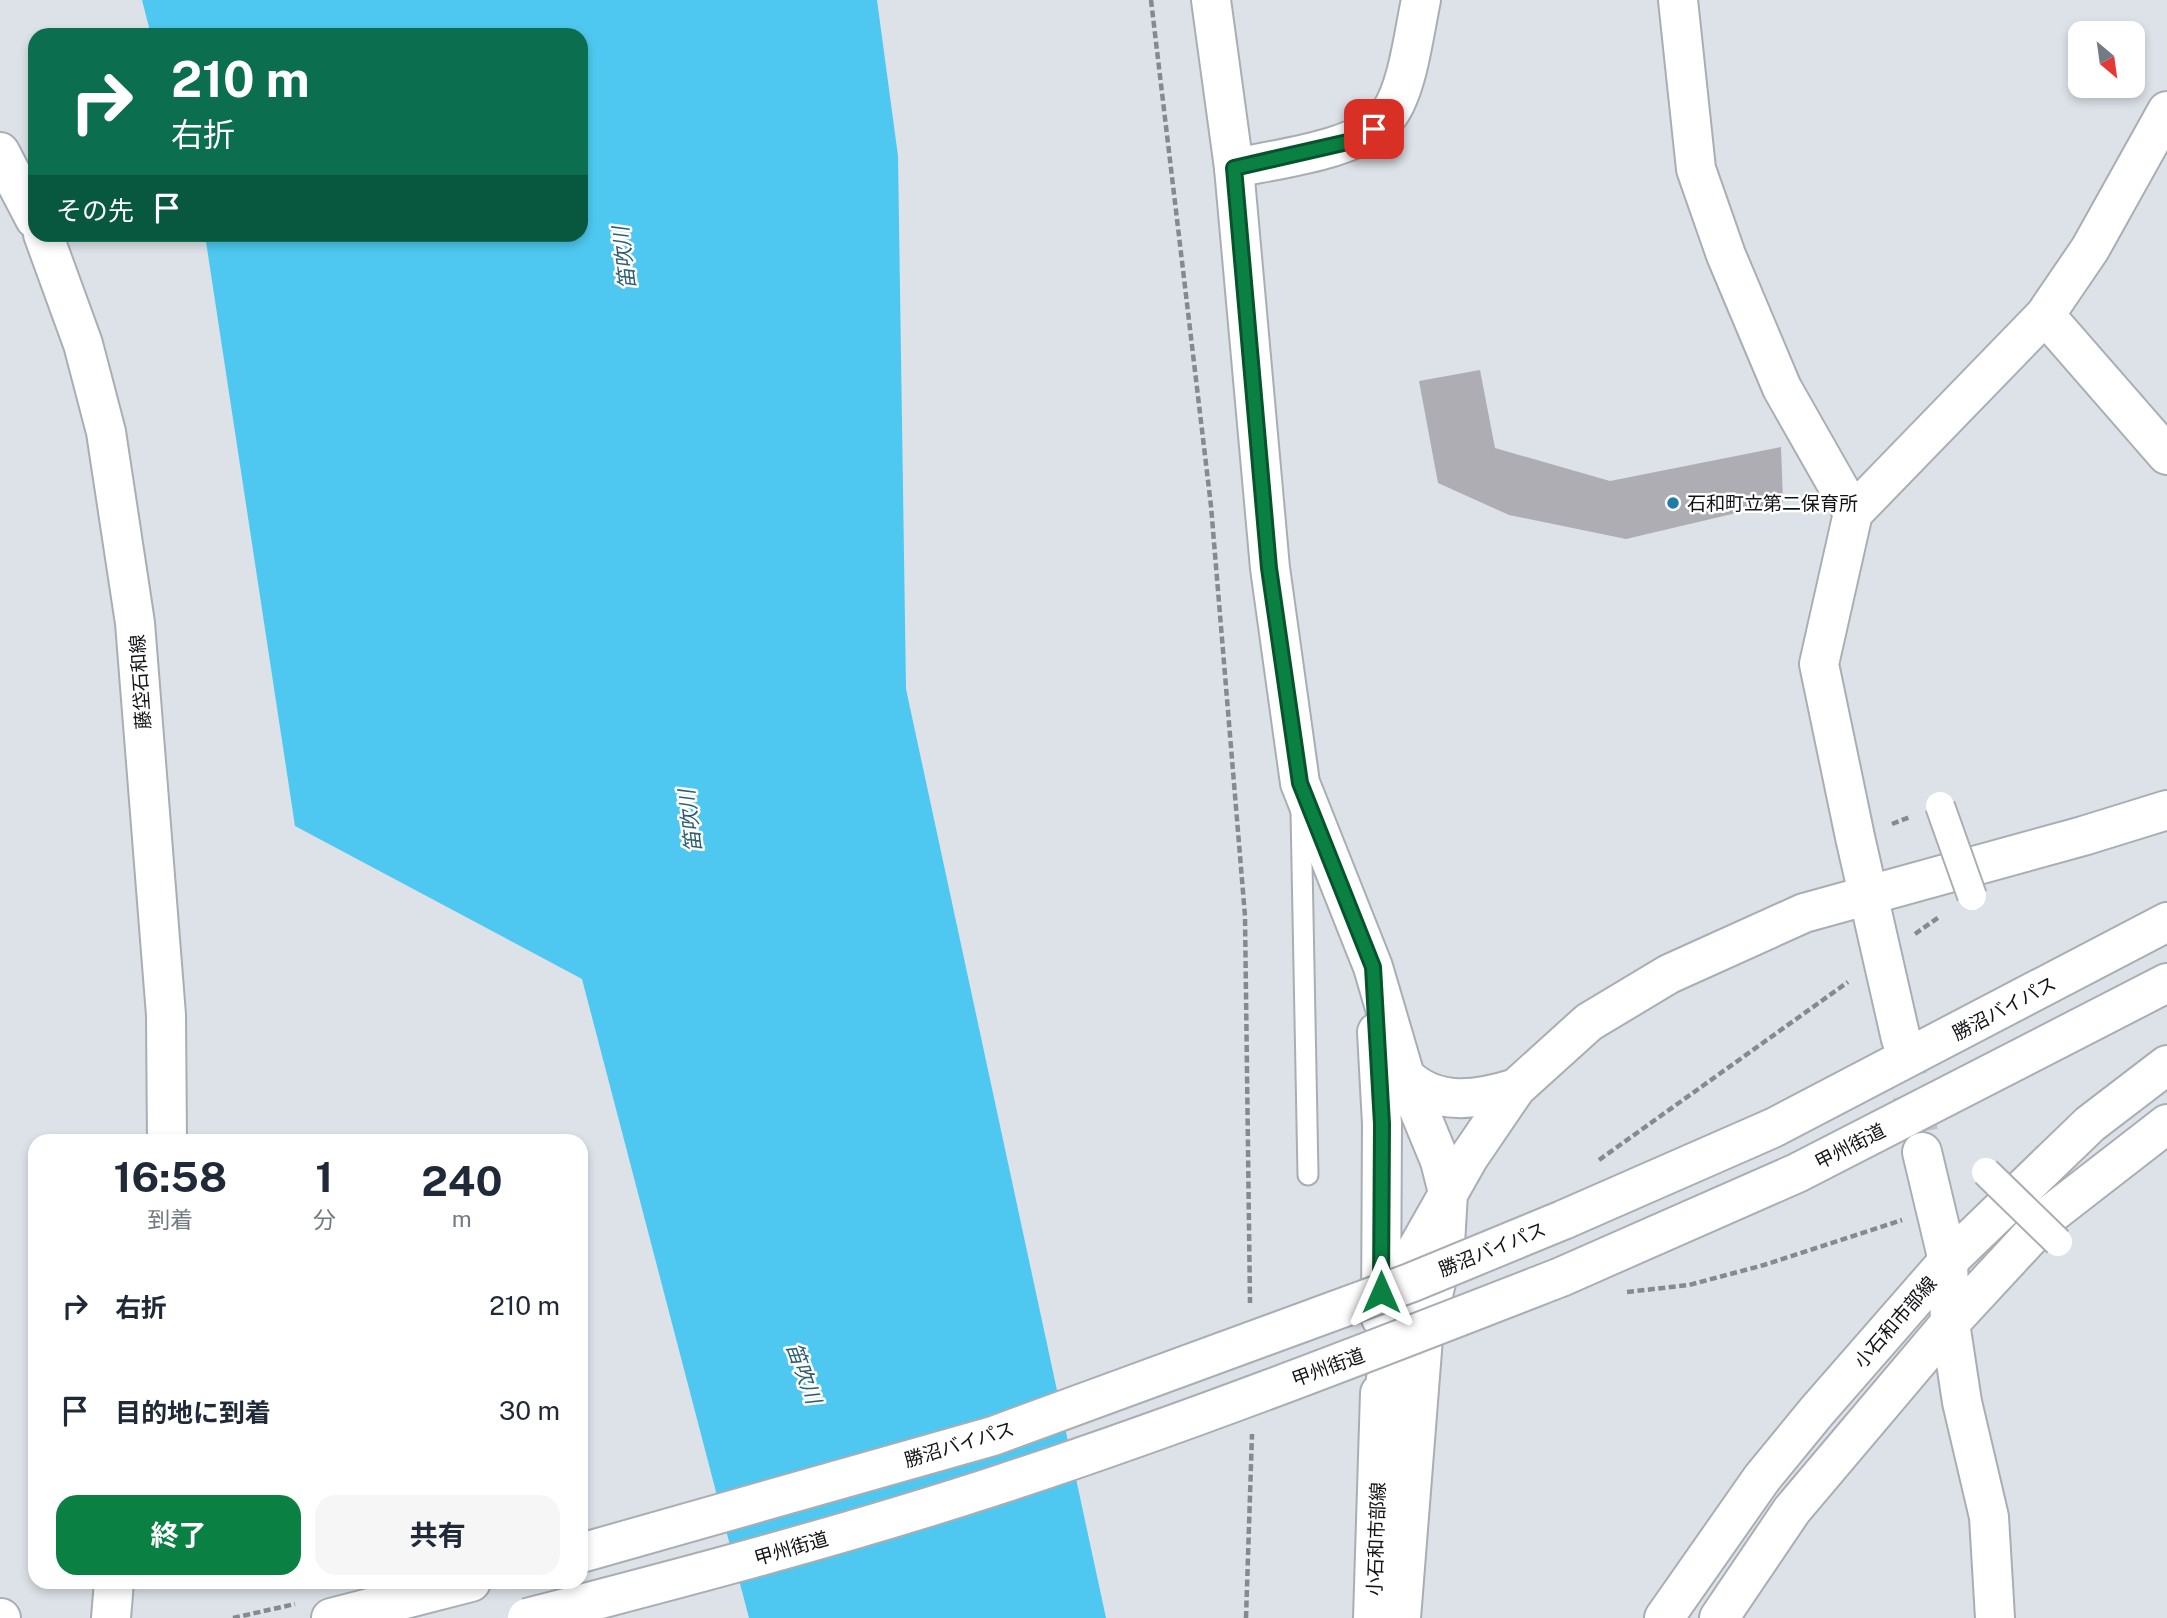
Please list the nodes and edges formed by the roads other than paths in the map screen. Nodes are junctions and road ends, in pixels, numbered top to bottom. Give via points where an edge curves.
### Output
1 (1211, 0) edge
2 (1421, 0) edge
3 (1678, 0) edge
4 (2167, 111) edge
5 (0, 152) edge
6 (1234, 168) junction
7 (28, 206) edge
8 (46, 242) edge
9 (2045, 316) junction
10 (2167, 455) edge
11 (1853, 513) junction
12 (1300, 783) junction
13 (1940, 806) road end
14 (2167, 810) edge
15 (1868, 896) junction
16 (1972, 896) road end
17 (2167, 922) edge
18 (1373, 967) junction
19 (2167, 983) edge
20 (1901, 1039) tunnel mouth
21 (2167, 1065) edge
22 (1405, 1076) junction
23 (1516, 1087) junction
24 (2167, 1124) edge
25 (167, 1134) edge
26 (1922, 1152) tunnel mouth
27 (1986, 1172) dead end
28 (1308, 1175) dead end
29 (1448, 1193) junction
30 (2058, 1242) dead end
31 (1948, 1261) junction
32 (1950, 1323) junction
33 (1380, 1418) junction
34 (588, 1551) edge
35 (113, 1589) edge
36 (444, 1589) edge
37 (111, 1618) edge
38 (331, 1618) edge
39 (527, 1618) edge
40 (1373, 1618) edge
41 (1401, 1618) edge
42 (1664, 1618) edge
43 (1719, 1618) edge
44 (1995, 1618) edge

1 - 6 main road, 小石和市部線
2 - 6 main road via 1401,86 1390,113 1374,129 1352,141
3 - 11 main road via 1696,169 1726,255 1782,388
4 - 9 main road via 2090,250
5 - 7 main road
6 - 12 main road, 小石和市部線 via 1269,568
8 - 25 main road, 藤垈石和線 via 83,344 106,432 132,596 166,1015
9 - 10 main road
9 - 11 main road
11 - 15 main road via 1818,664
12 - 18 main road, 小石和市部線
12 - 28 lane
13 - 16 street, bridge
14 - 15 main road, 小石和市部線
15 - 20 main road
15 - 23 main road, 小石和市部線 via 1804,913 1669,974 1590,1022
17 - 34 main road, 勝沼バイパス, bridge via 1773,1128 1410,1283 993,1436
18 - 22 main road, 小石和市部線
18 - 33 main road, 小石和市部線 via 1382,1124
19 - 39 main road, 甲州街道, bridge via 1797,1173 1561,1277 1343,1362 1002,1484 773,1554
21 - 31 main road, 小石和市部線 via 2090,1125
22 - 23 main road, 小石和市部線 via 1418,1089 1441,1096 1481,1098
22 - 29 main road, 小石和市部線 via 1440,1161
23 - 29 main road, 小石和市部線
24 - 32 main road via 2051,1214
26 - 31 main road
27 - 30 street, bridge
29 - 33 main road, 小石和市部線 via 1409,1263
29 - 41 main road, 小石和市部線 via 1446,1244 1423,1338
31 - 32 main road
31 - 42 main road, 小石和市部線 via 1762,1478
32 - 43 main road via 1792,1510
32 - 44 main road via 1962,1402 1989,1517
33 - 40 main road, 小石和市部線
35 - 37 main road
36 - 38 main road

